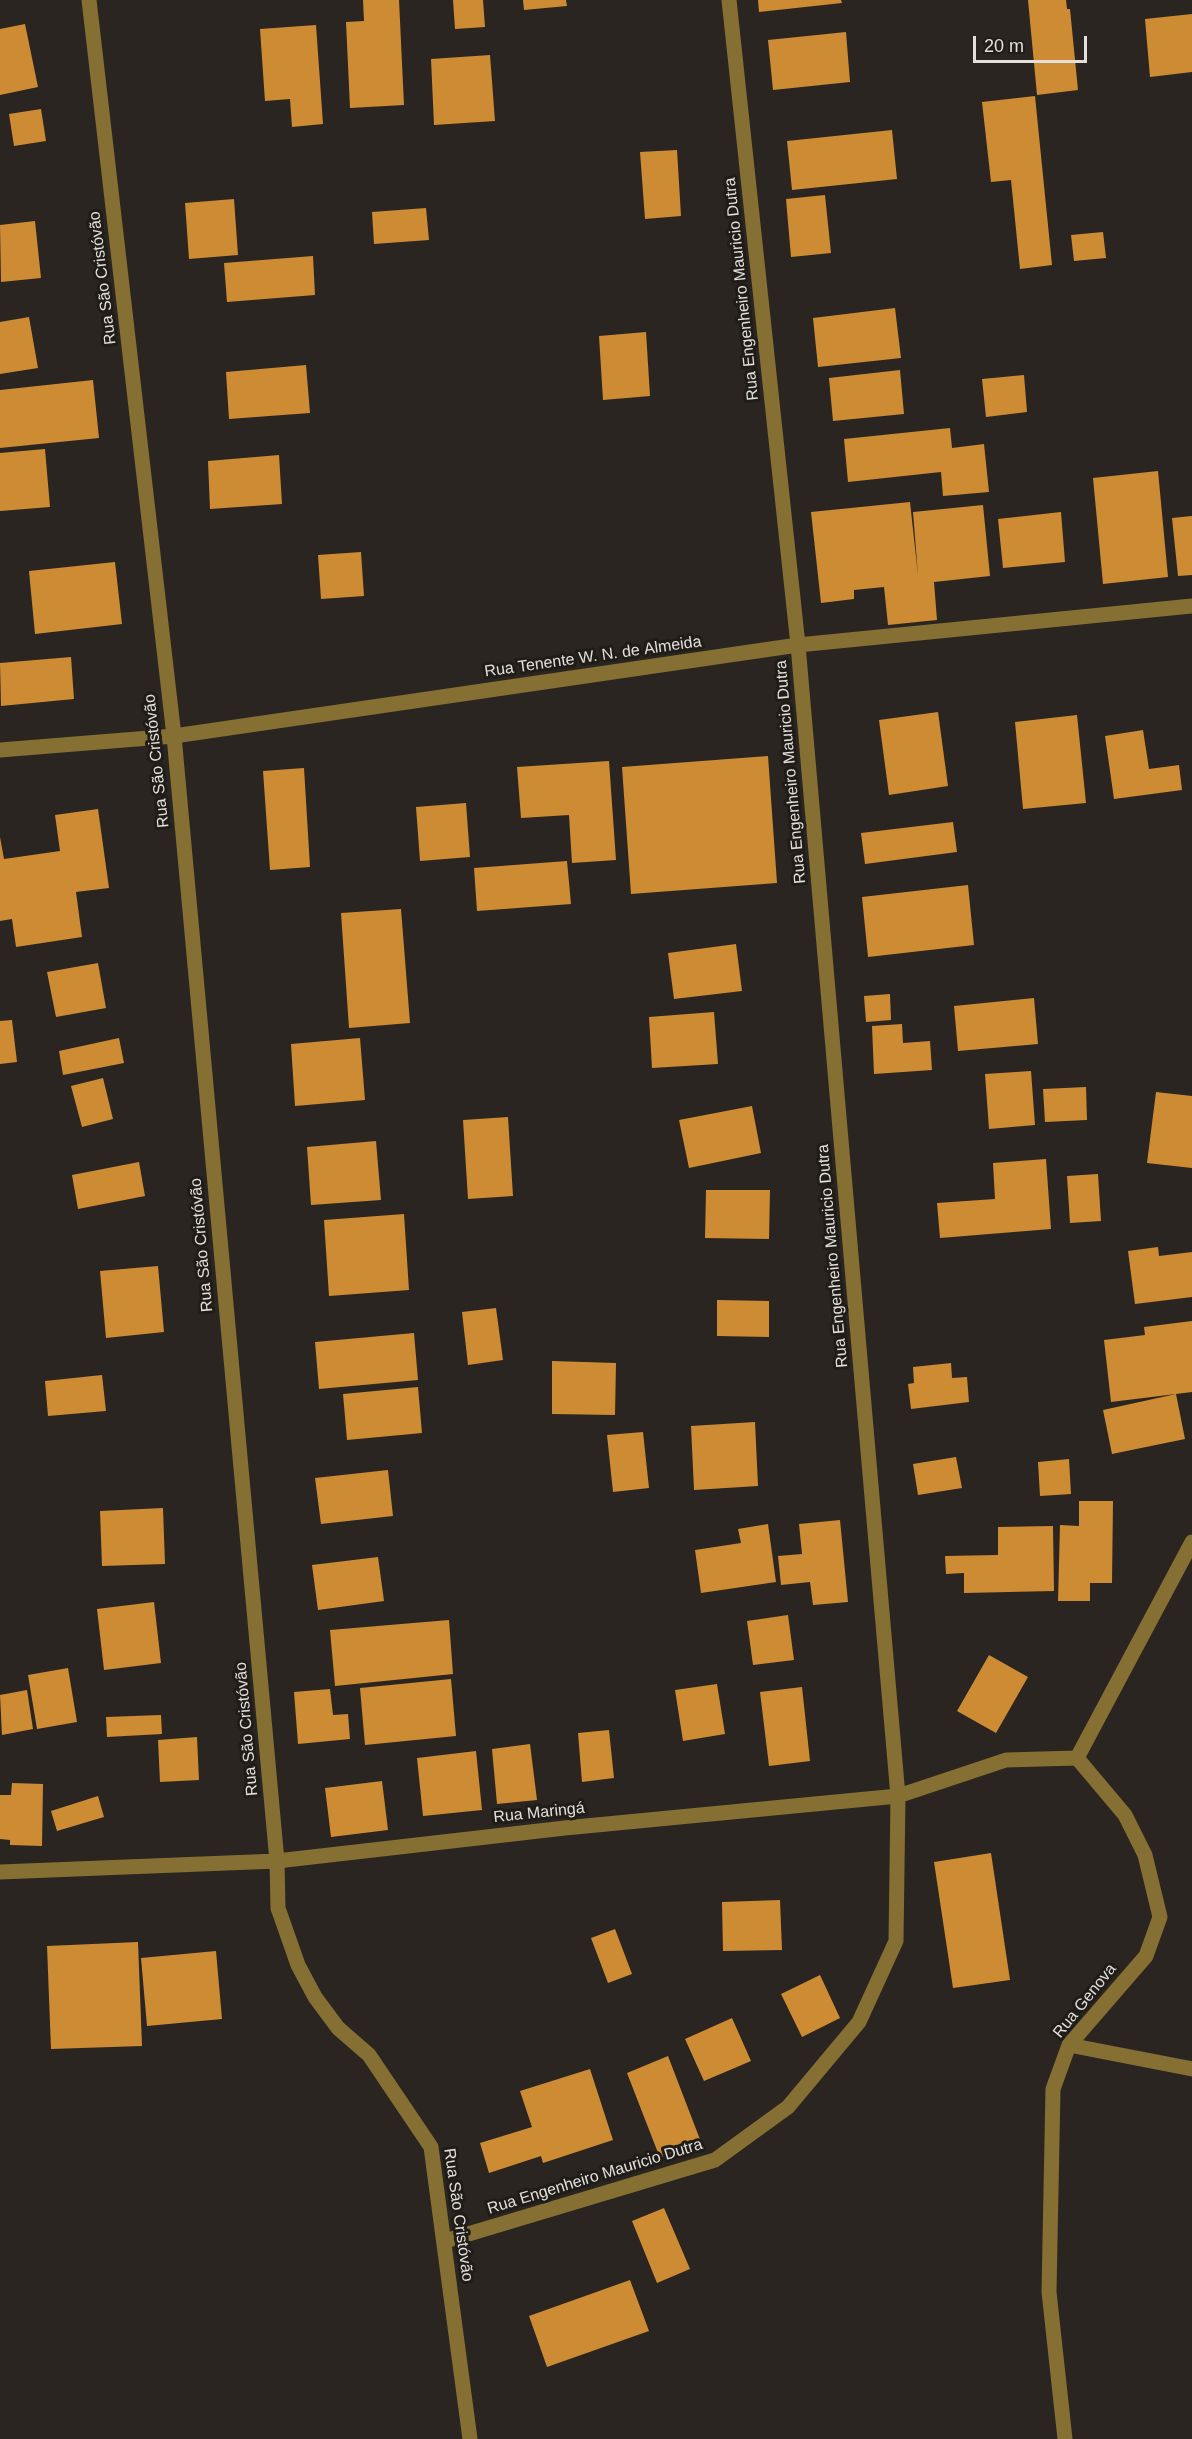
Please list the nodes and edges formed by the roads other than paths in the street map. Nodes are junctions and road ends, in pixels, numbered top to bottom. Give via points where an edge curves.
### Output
1 (89, 0) edge
2 (729, 0) edge
3 (1192, 606) edge
4 (798, 645) junction
5 (174, 736) junction
6 (0, 750) edge
7 (1192, 1542) edge
8 (1077, 1758) junction
9 (898, 1796) junction
10 (277, 1861) junction
11 (0, 1872) edge
12 (1069, 2045) junction
13 (1192, 2069) edge
14 (445, 2241) junction
15 (470, 2439) edge
16 (1065, 2439) edge

1 - 5 street, Rua São Cristóvão
2 - 4 street, Rua Engenheiro Mauricio Dutra
3 - 4 street, Rua Tenente W. N. de Almeida
4 - 5 street, Rua Tenente W. N. de Almeida
4 - 9 street, Rua Engenheiro Mauricio Dutra
5 - 6 street, Rua Tenente W. N. de Almeida
5 - 10 street, Rua São Cristóvão
7 - 8 street
8 - 9 street, Rua Maringá via 1006,1760
8 - 12 street, Rua Genova via 1125,1815 1145,1855 1160,1917 1146,1956
9 - 10 street, Rua Maringá
9 - 14 street, Rua Engenheiro Mauricio Dutra via 896,1941 859,2022 788,2107 715,2160
10 - 11 street, Rua Maringá
10 - 14 street, Rua São Cristóvão via 278,1908 297,1965 338,2028 369,2055 431,2147
12 - 13 street
12 - 16 street, Rua Genova via 1053,2089 1049,2292
14 - 15 street, Rua São Cristóvão

